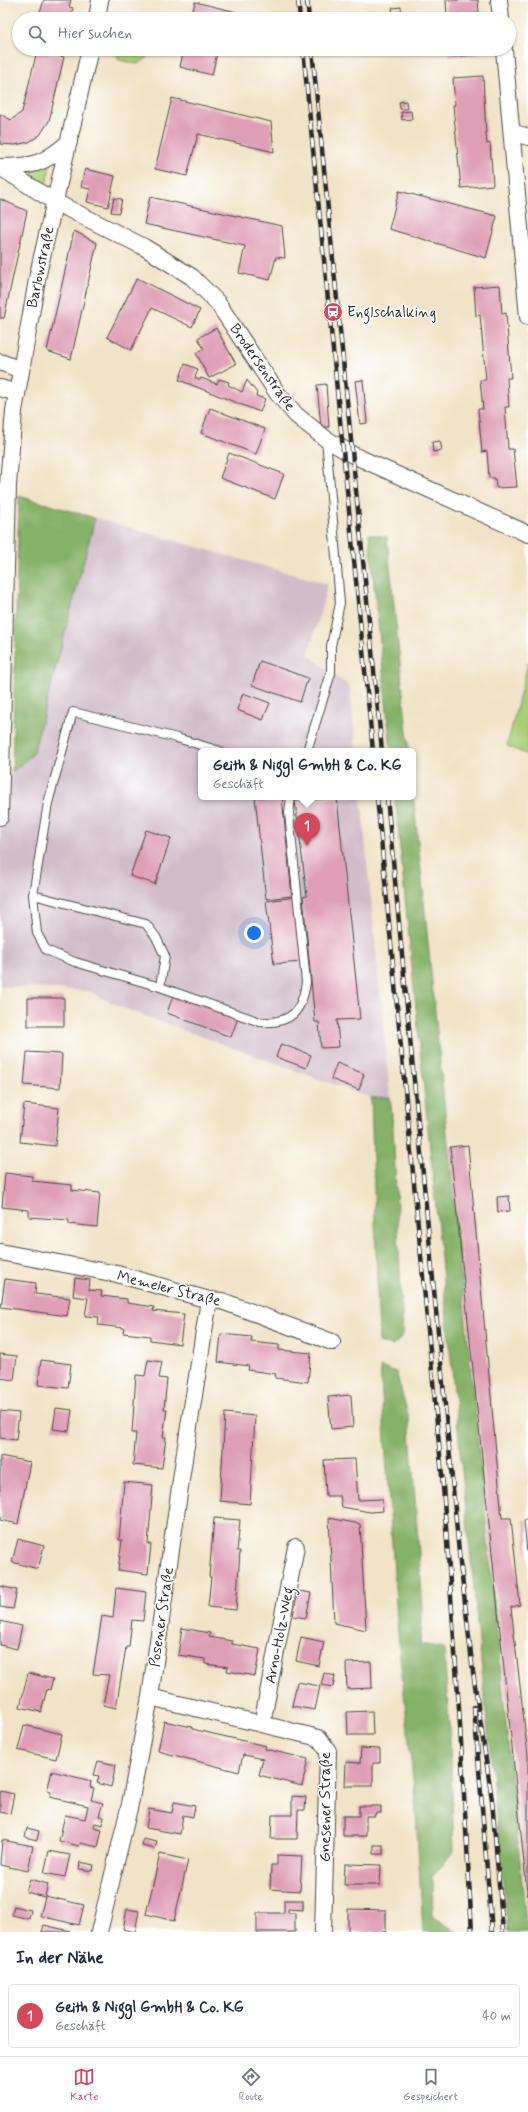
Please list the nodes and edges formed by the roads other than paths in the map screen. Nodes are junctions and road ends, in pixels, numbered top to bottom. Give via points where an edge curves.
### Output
1 (100, 0) edge
2 (499, 0) edge
3 (98, 12) edge
4 (500, 12) edge
5 (88, 56) edge
6 (505, 56) edge
7 (512, 132) junction
8 (528, 137) edge
9 (69, 142) junction
10 (0, 167) edge
11 (55, 202) junction
12 (528, 317) edge
13 (0, 362) edge
14 (21, 370) junction
15 (0, 388) edge
16 (17, 393) junction
17 (326, 439) junction
18 (528, 534) edge
19 (3, 605) edge
20 (210, 748) edge
21 (308, 748) edge
22 (0, 793) edge
23 (291, 800) edge
24 (0, 817) edge
25 (34, 895) junction
26 (160, 987) junction
27 (0, 1252) edge
28 (209, 1300) junction
29 (332, 1342) dead end
30 (296, 1547) dead end
31 (150, 1697) junction
32 (262, 1724) junction
33 (100, 1932) edge
34 (323, 1932) edge

1 - 3 street
2 - 4 street
5 - 9 street, Barlowstraße
6 - 7 street
7 - 8 street
7 - 12 street
9 - 10 street via 51,158 32,165
9 - 11 street, Barlowstraße
10 - 11 street, Brodersenstraße
11 - 14 street, Barlowstraße via 38,274
11 - 17 street, Brodersenstraße via 144,247 192,277 218,302 278,394 296,415
13 - 14 street
14 - 16 street, Barlowstraße
15 - 16 street
16 - 19 street, Barlowstraße via 8,486
17 - 18 street, Brodersenstraße via 353,455
17 - 21 lane via 340,603 331,646 331,674
19 - 22 street, Barlowstraße
20 - 25 lane via 73,712 48,803
22 - 24 street, Barlowstraße
23 - 26 lane via 289,813 306,982 299,1009 277,1024 260,1022
25 - 26 lane via 37,933 46,950 75,962
25 - 26 lane via 146,924 166,956
27 - 28 street, Memeler Straße via 117,1274
28 - 29 street, Memeler Straße via 222,1301
28 - 31 street, Posener Straße
30 - 32 street, Arno-Holz-Weg
31 - 32 street, Gnesener Straße
31 - 33 street, Posener Straße via 130,1804
32 - 34 street, Gnesener Straße via 319,1738 328,1751

